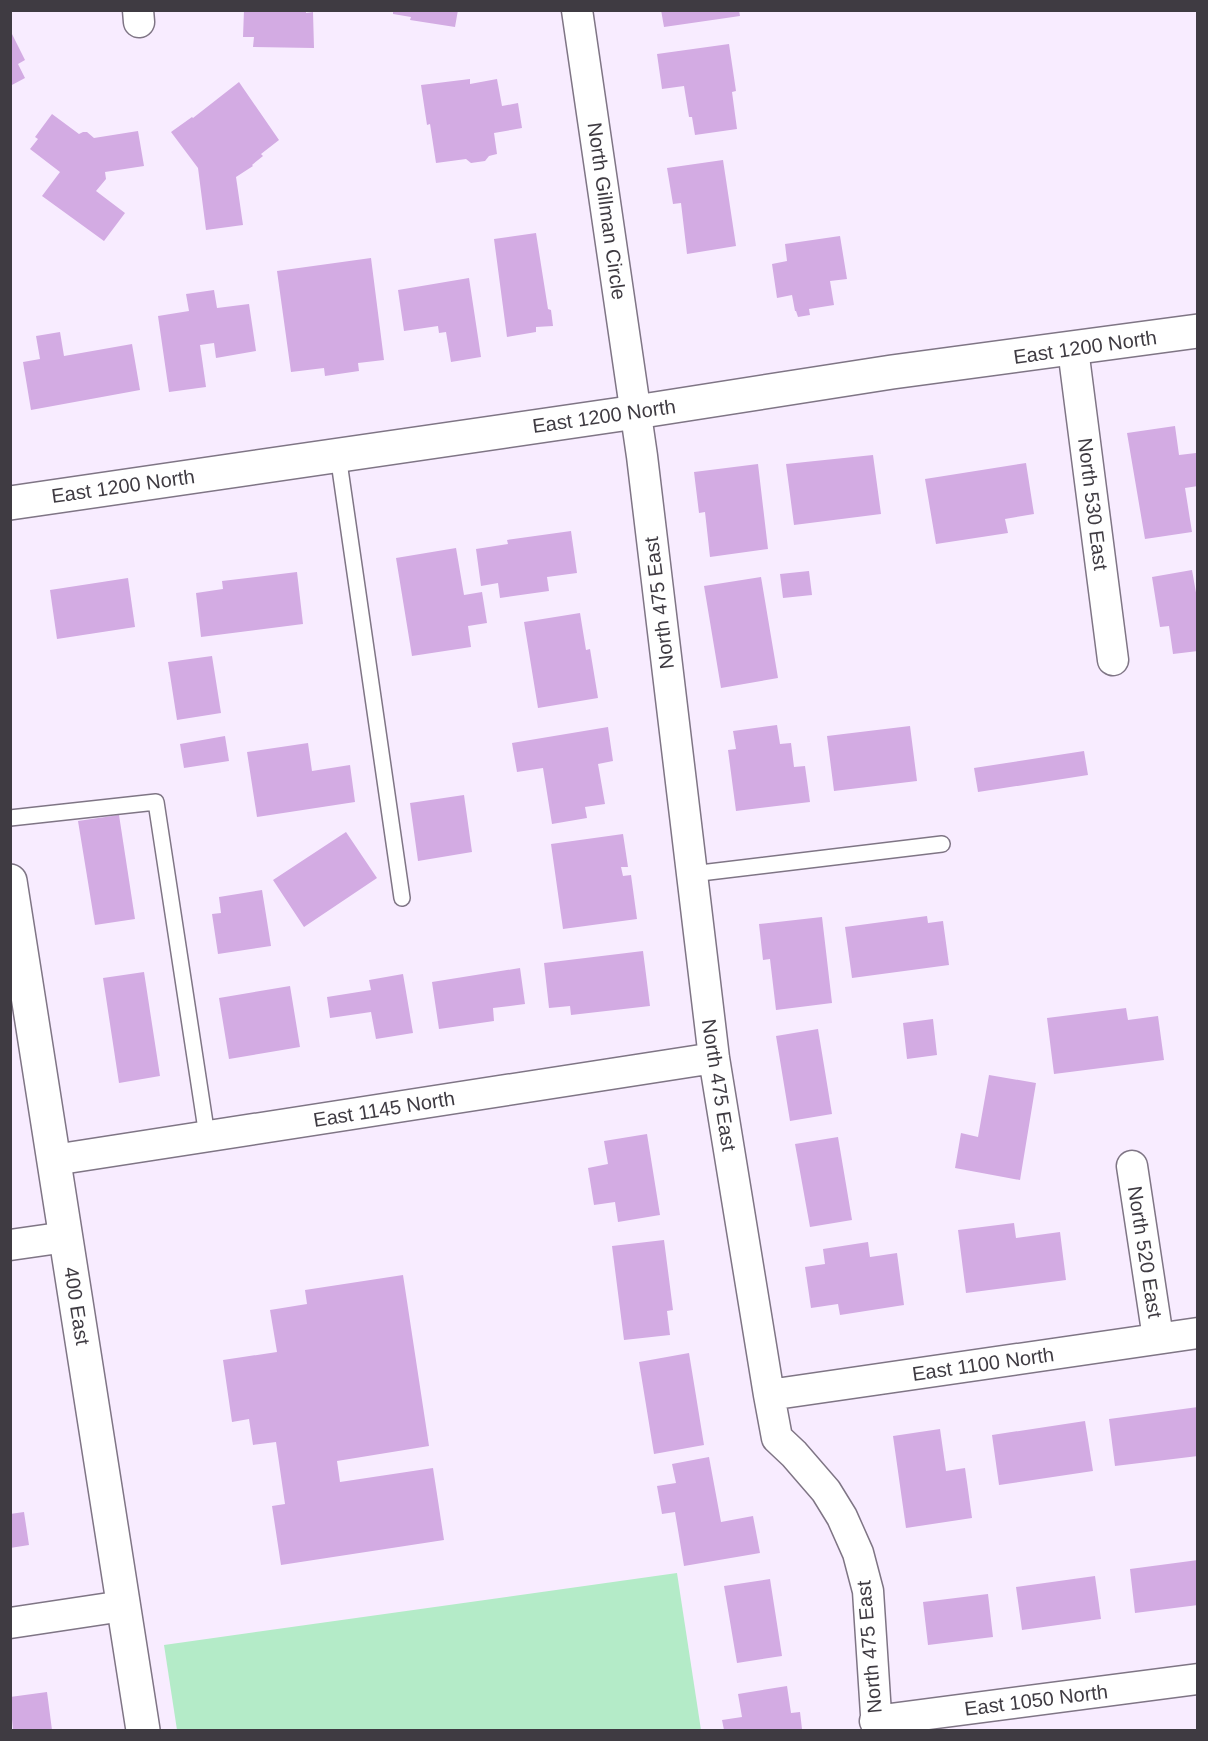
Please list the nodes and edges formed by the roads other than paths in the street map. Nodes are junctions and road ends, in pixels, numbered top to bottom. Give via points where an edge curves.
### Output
1 (577, 10) edge
2 (1197, 331) edge
3 (1073, 349) junction
4 (636, 412) junction
5 (338, 455) junction
6 (10, 502) edge
7 (1113, 660) dead end
8 (10, 818) edge
9 (942, 844) dead end
10 (692, 874) junction
11 (10, 881) edge
12 (402, 898) dead end
13 (714, 1058) junction
14 (207, 1136) junction
15 (54, 1160) junction
16 (1132, 1166) dead end
17 (66, 1237) junction
18 (10, 1245) edge
19 (1197, 1333) edge
20 (1158, 1338) junction
21 (769, 1395) junction
22 (123, 1606) junction
23 (10, 1623) edge
24 (1197, 1679) edge
25 (876, 1726) edge
26 (143, 1731) edge

1 - 4 street, North Gillman Circle
2 - 3 street, East 1200 North
3 - 4 street, East 1200 North via 892,372
3 - 7 street, North 530 East
4 - 5 street, East 1200 North
4 - 10 street, North 475 East
5 - 6 street, East 1200 North
5 - 12 lane
8 - 14 lane via 156,802
9 - 10 lane
10 - 13 street, North 475 East
11 - 15 street, 400 East
13 - 14 street, East 1145 North
13 - 21 street, North 475 East
14 - 15 street, East 1145 North
15 - 17 street, 400 East
16 - 20 street, North 520 East
17 - 18 street
17 - 22 street, 400 East
19 - 20 street, East 1100 North
20 - 21 street, East 1100 North
21 - 25 street, North 475 East via 777,1438 826,1491 858,1553 868,1592
22 - 23 street
22 - 26 street, 400 East
24 - 25 street, East 1050 North

